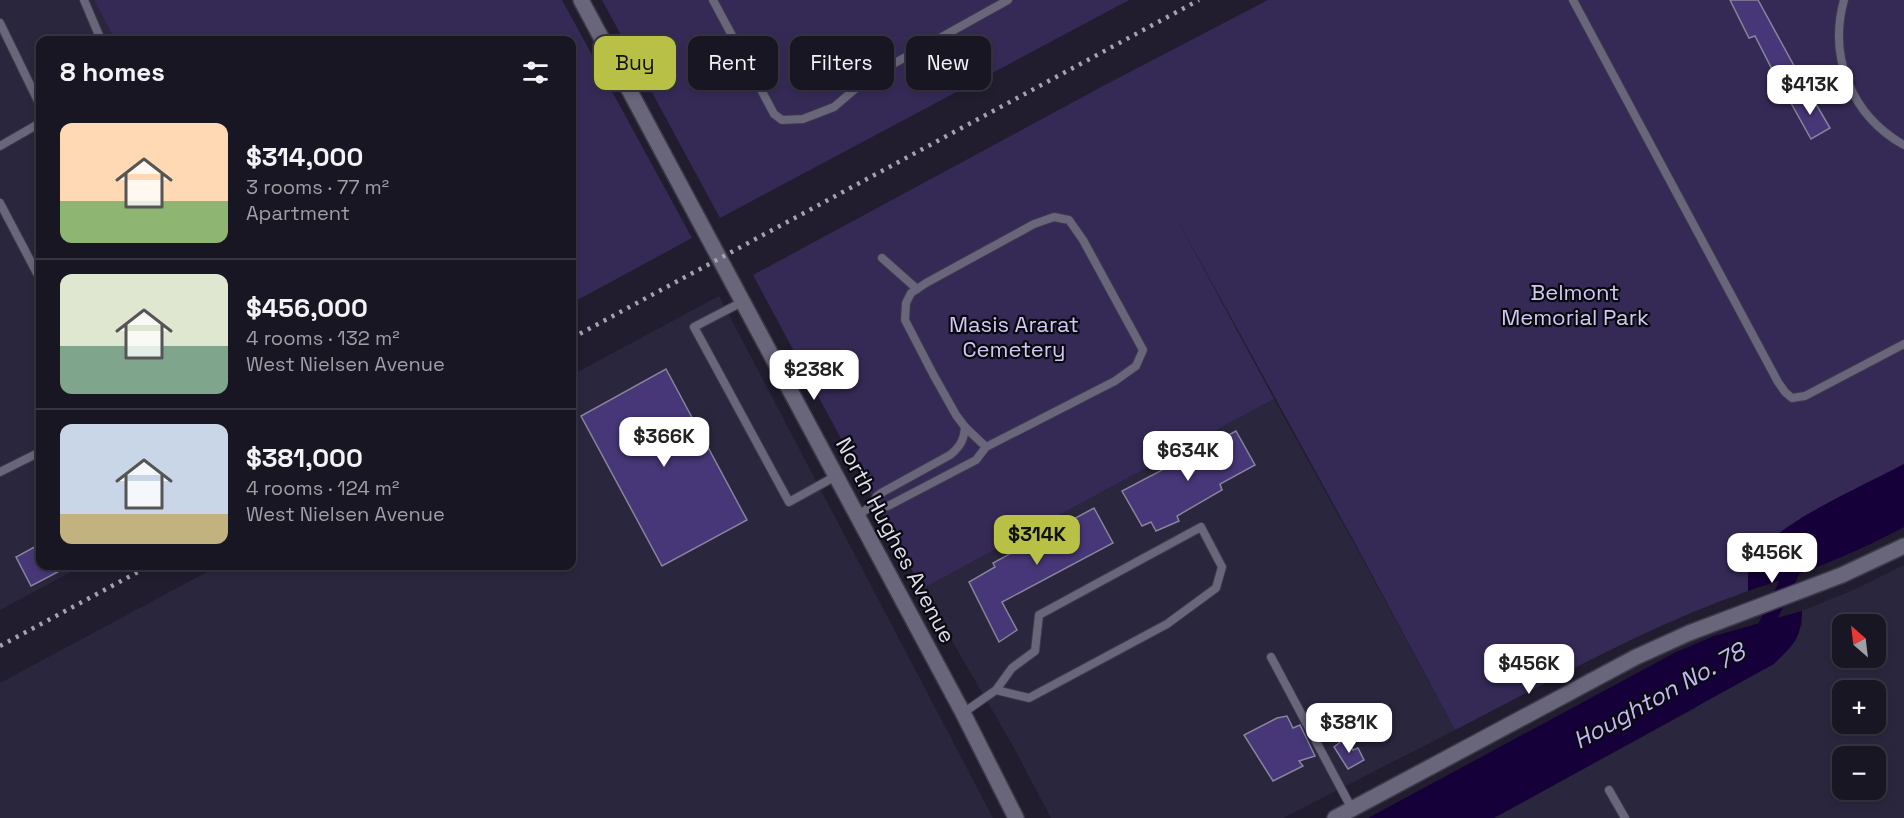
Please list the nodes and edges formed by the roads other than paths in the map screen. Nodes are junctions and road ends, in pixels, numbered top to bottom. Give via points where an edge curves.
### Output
1 (84, 0) edge
2 (581, 0) edge
3 (713, 0) edge
4 (1008, 0) edge
5 (1573, 0) edge
6 (1844, 0) edge
7 (0, 23) edge
8 (99, 36) edge
9 (36, 97) edge
10 (36, 125) edge
11 (0, 146) edge
12 (1904, 146) edge
13 (0, 203) edge
14 (882, 258) dead end
15 (36, 271) edge
16 (917, 289) junction
17 (742, 302) junction
18 (1904, 345) edge
19 (965, 427) junction
20 (986, 447) junction
21 (36, 454) edge
22 (0, 472) edge
23 (836, 476) junction
24 (864, 511) junction
25 (1904, 546) edge
26 (1271, 657) dead end
27 (996, 690) junction
28 (963, 713) junction
29 (1609, 790) dead end
30 (1352, 809) junction
31 (1016, 818) edge
32 (1335, 818) edge
33 (1625, 818) edge

1 - 8 lane
2 - 17 street, North Hughes Avenue
3 - 4 lane via 774,114 782,120 803,119 834,107 868,78
5 - 18 lane via 1785,392 1792,398 1805,396
6 - 12 lane via 1839,50 1850,90 1875,125
7 - 9 lane
10 - 11 lane
13 - 15 lane
14 - 16 lane
16 - 19 lane via 906,303 905,320
16 - 20 lane via 1034,224 1054,217 1069,220 1143,350 1136,366 1115,381
17 - 23 street, North Hughes Avenue
17 - 23 lane via 694,327 699,337 789,502
19 - 20 lane
19 - 24 lane via 964,438 950,456 881,493
20 - 24 lane via 976,460 888,507
21 - 22 lane
23 - 24 street, North Hughes Avenue
24 - 28 street, North Hughes Avenue
25 - 30 street via 1842,575 1636,657
26 - 30 lane
27 - 27 lane via 1012,668 1035,651 1039,615 1200,527 1222,567 1216,588 1167,624 1029,698
27 - 28 lane
28 - 31 street, North Hughes Avenue
29 - 33 lane
30 - 32 street

